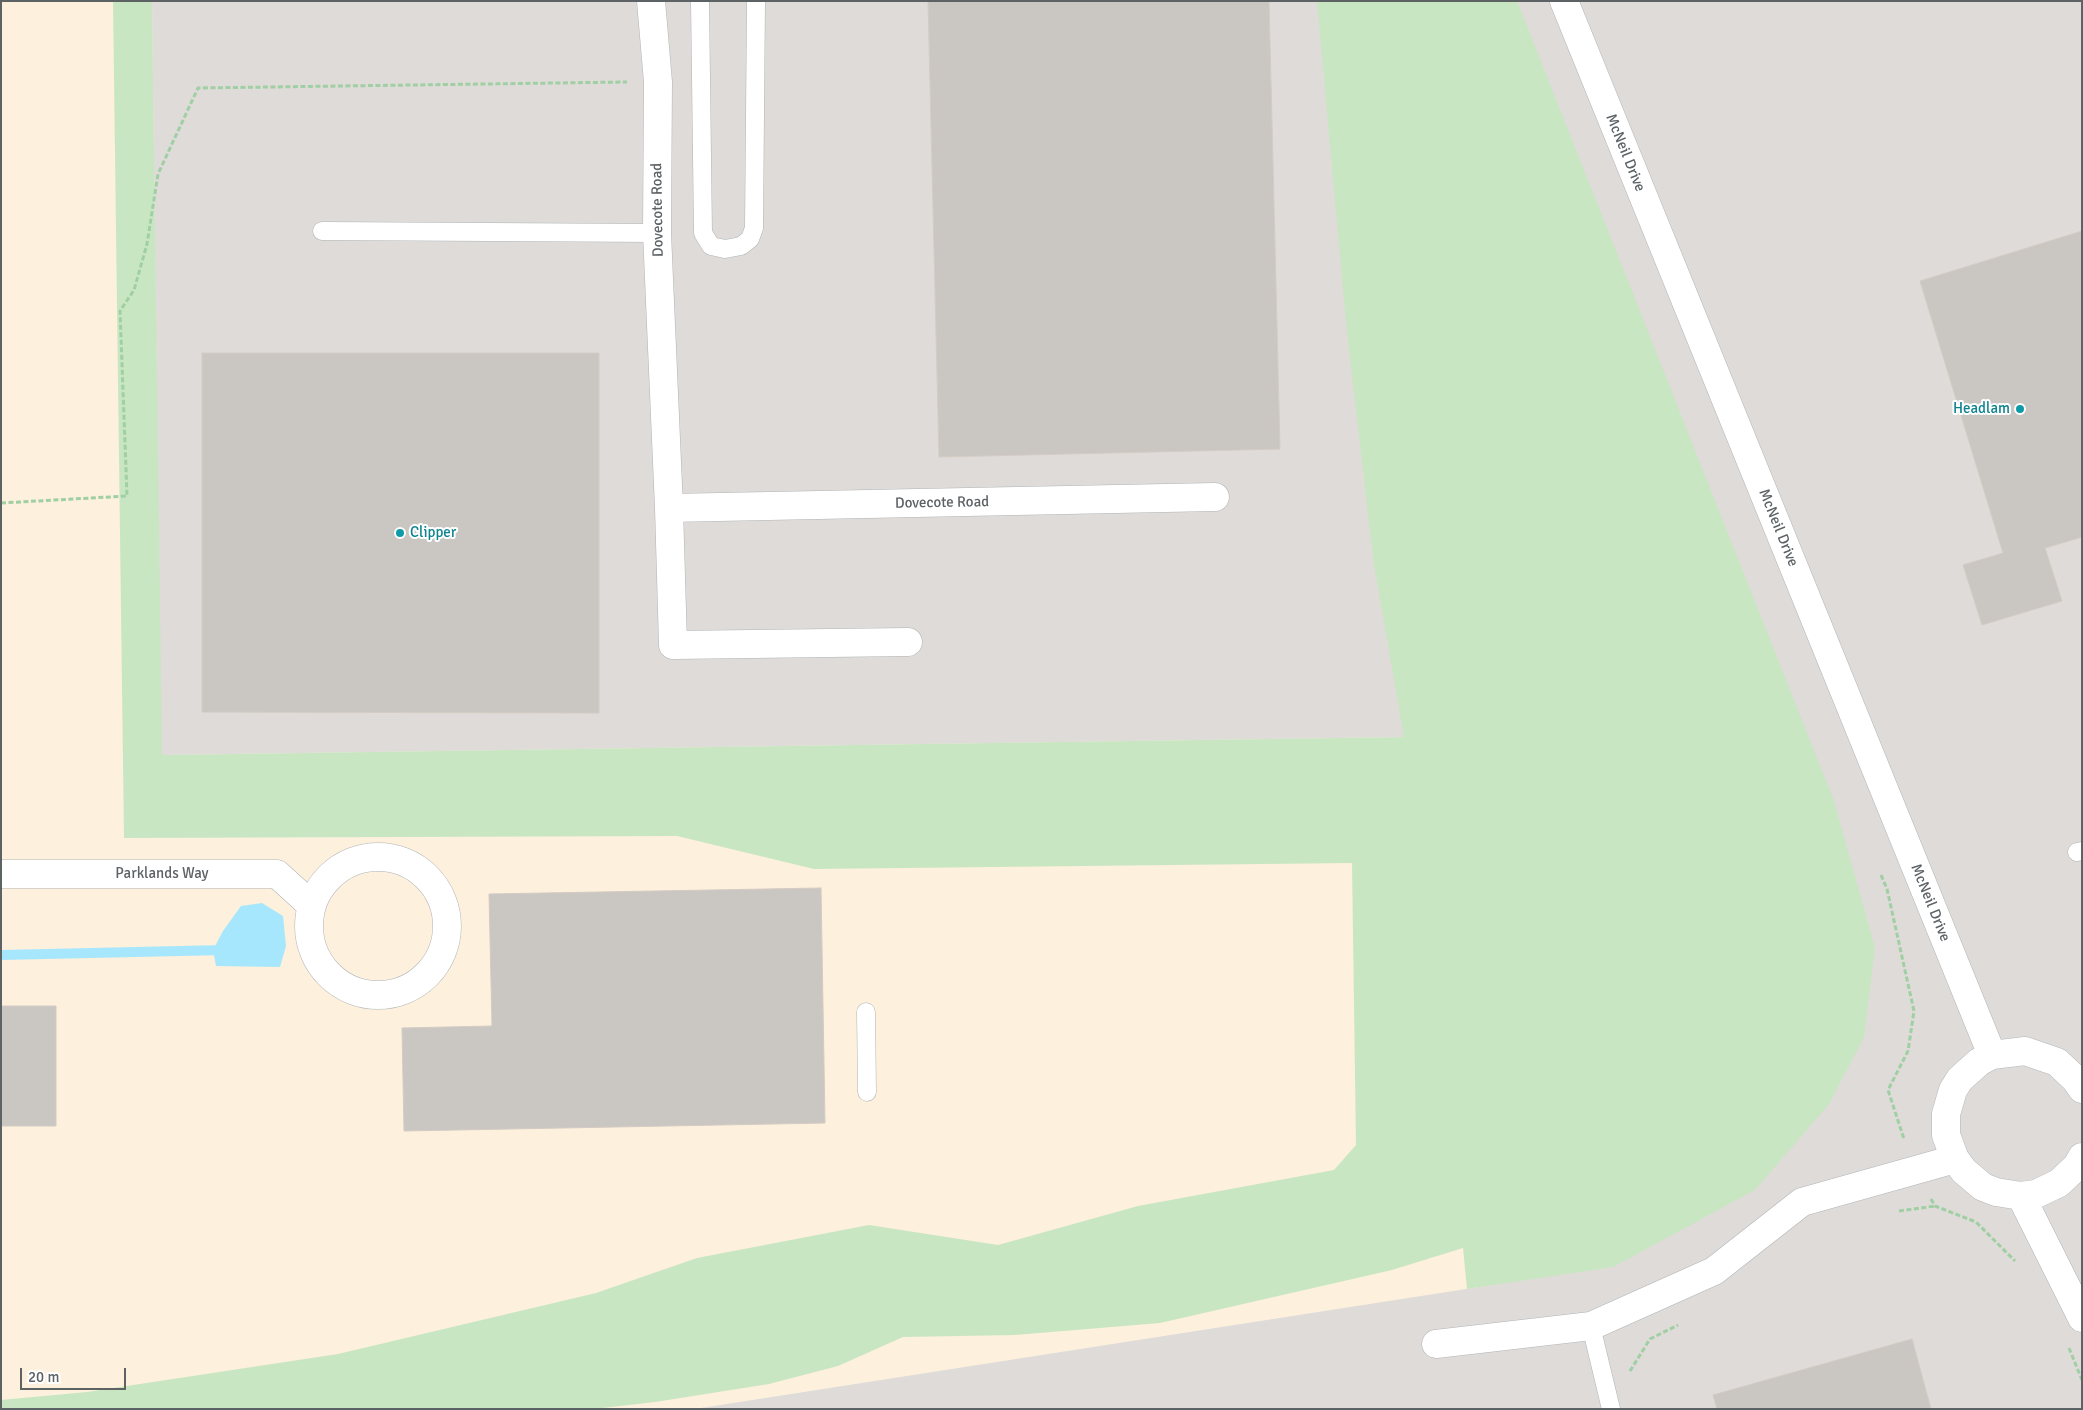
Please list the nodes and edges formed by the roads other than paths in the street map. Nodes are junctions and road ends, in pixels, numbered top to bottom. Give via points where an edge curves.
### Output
1 (651, 1) edge
2 (700, 1) edge
3 (756, 1) edge
4 (1564, 1) edge
5 (322, 231) dead end
6 (657, 233) junction
7 (1215, 497) dead end
8 (669, 508) junction
9 (908, 642) dead end
10 (1, 874) edge
11 (311, 905) junction
12 (866, 1012) dead end
13 (1992, 1055) junction
14 (2082, 1089) edge
15 (867, 1092) dead end
16 (2082, 1157) edge
17 (1955, 1158) junction
18 (2021, 1196) junction
19 (2082, 1318) edge
20 (1591, 1326) junction
21 (1436, 1344) dead end
22 (1611, 1406) edge

1 - 6 street, Dovecote Road via 658,82
2 - 3 lane via 704,233 711,246 725,249 741,246 750,239 754,228
4 - 13 street, McNeil Drive
5 - 6 lane
6 - 8 street, Dovecote Road
7 - 8 street, Dovecote Road
8 - 9 street, Dovecote Road via 673,645
10 - 11 street, Parklands Way via 277,874
11 - 11 street via 322,883 340,867 373,856 397,858 419,868 436,886 446,909 446,943 436,965 419,982 394,994 370,995 346,988 319,963 310,940
12 - 15 lane
13 - 14 street via 2025,1051 2057,1062
13 - 17 street via 1960,1079 1953,1090 1946,1114 1946,1135
16 - 18 street via 2059,1183 2036,1194
17 - 18 street via 1964,1171 1983,1187
17 - 20 street via 1802,1202 1714,1270
18 - 19 street
20 - 21 street
20 - 22 lane

